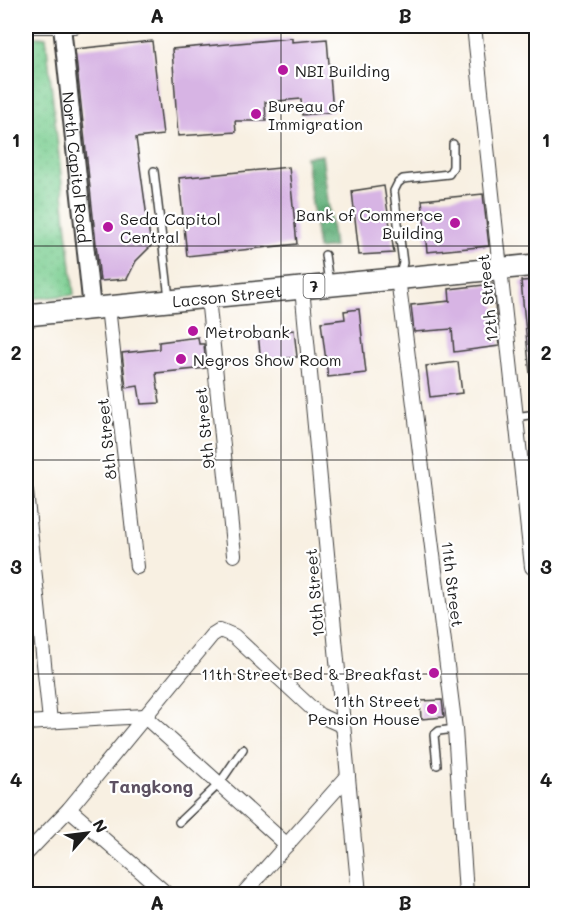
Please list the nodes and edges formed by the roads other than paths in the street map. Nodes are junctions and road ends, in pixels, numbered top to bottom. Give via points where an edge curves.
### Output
1 (26, 26) edge
2 (66, 26) edge
3 (474, 26) edge
4 (453, 144) dead end
5 (154, 171) dead end
6 (325, 255) dead end
7 (537, 265) edge
8 (500, 268) junction
9 (398, 278) junction
10 (330, 285) junction
11 (302, 288) junction
12 (208, 297) junction
13 (170, 301) junction
14 (100, 308) junction
15 (26, 315) edge
16 (537, 414) edge
17 (516, 417) junction
18 (26, 491) edge
19 (234, 555) dead end
20 (137, 567) dead end
21 (532, 567) dead end
22 (144, 716) junction
23 (50, 722) junction
24 (26, 723) edge
25 (343, 726) junction
26 (455, 729) junction
27 (243, 749) dead end
28 (437, 765) dead end
29 (348, 776) junction
30 (219, 784) junction
31 (69, 809) junction
32 (179, 822) dead end
33 (287, 845) junction
34 (26, 854) edge
35 (167, 894) edge
36 (243, 894) edge
37 (359, 894) edge
38 (466, 894) edge

1 - 2 street
2 - 14 street, North Capitol Road
3 - 8 street, 12th Street
4 - 9 lane via 449,174 404,179 394,191 403,262
5 - 13 lane
6 - 10 lane
7 - 8 main road, Lacson Street / 7
8 - 9 main road, Lacson Street / 7
8 - 17 street, 12th Street
9 - 10 main road, Lacson Street / 7
9 - 26 street, 11th Street
10 - 11 main road, Lacson Street / 7
11 - 12 main road, Lacson Street / 7
11 - 25 street, 10th Street
12 - 13 main road, Lacson Street / 7
12 - 19 street, 9th Street
13 - 14 main road, Lacson Street / 7
14 - 15 main road, Lacson Street / 7
14 - 20 street, 8th Street
16 - 17 lane
17 - 21 street, 12th Street
18 - 23 street
22 - 23 street
22 - 25 street via 220,630 234,636 319,715
22 - 30 street
22 - 31 street
23 - 24 street
25 - 29 street, 10th Street
26 - 28 lane via 434,735
26 - 38 street, 11th Street
27 - 30 lane
29 - 33 street
29 - 37 street, 10th Street
30 - 32 lane
30 - 33 street
31 - 34 street
31 - 35 street
33 - 36 street

